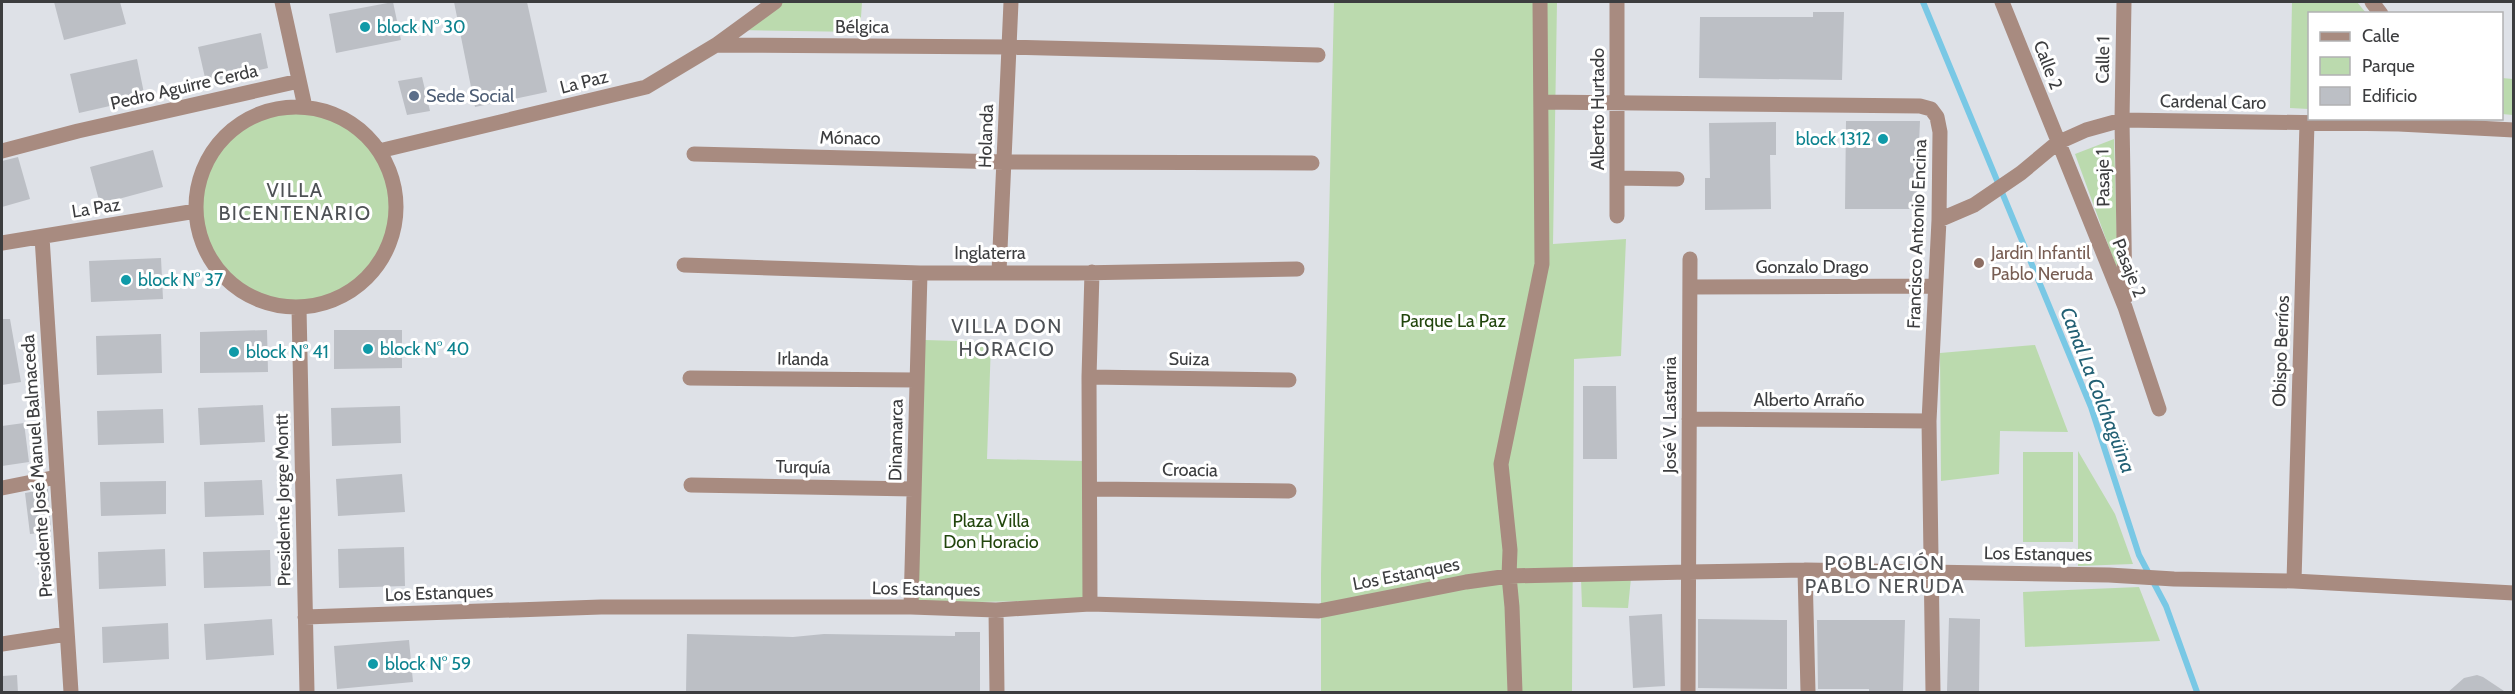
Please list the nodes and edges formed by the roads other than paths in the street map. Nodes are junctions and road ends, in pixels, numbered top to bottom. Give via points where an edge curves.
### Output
1 (282, 2) edge
2 (775, 2) edge
3 (1011, 2) edge
4 (1540, 2) edge
5 (1617, 2) edge
6 (2002, 2) edge
7 (2124, 2) edge
8 (716, 45) junction
9 (1008, 47) junction
10 (1318, 55) dead end
11 (299, 81) junction
12 (1540, 102) junction
13 (1618, 104) junction
14 (305, 107) junction
15 (2122, 120) junction
16 (2307, 123) junction
17 (2462, 123) edge
18 (2514, 130) edge
19 (2057, 143) junction
20 (2, 151) edge
21 (379, 151) junction
22 (694, 154) dead end
23 (1004, 162) junction
24 (1312, 163) dead end
25 (1617, 178) junction
26 (1677, 179) dead end
27 (196, 211) junction
28 (1617, 216) dead end
29 (1939, 220) junction
30 (42, 237) junction
31 (2, 243) edge
32 (1690, 259) dead end
33 (684, 265) dead end
34 (1297, 268) dead end
35 (999, 272) junction
36 (1092, 272) junction
37 (920, 273) junction
38 (1935, 286) junction
39 (1690, 287) junction
40 (2125, 307) junction
41 (299, 308) junction
42 (1089, 377) junction
43 (690, 378) dead end
44 (916, 380) junction
45 (1289, 380) dead end
46 (2159, 409) dead end
47 (1689, 419) junction
48 (1929, 421) junction
49 (57, 477) junction
50 (691, 485) dead end
51 (2, 488) edge
52 (914, 489) junction
53 (1090, 489) junction
54 (1289, 491) dead end
55 (1805, 570) junction
56 (1688, 572) junction
57 (1933, 572) junction
58 (1509, 576) junction
59 (2294, 581) junction
60 (2514, 593) edge
61 (1090, 604) junction
62 (911, 607) junction
63 (996, 610) junction
64 (305, 617) junction
65 (67, 634) junction
66 (2, 644) edge
67 (71, 693) edge
68 (307, 693) edge
69 (997, 693) edge
70 (1515, 693) edge
71 (1688, 693) edge
72 (1808, 693) edge
73 (1933, 693) edge

1 - 11 street
2 - 8 street, La Paz
3 - 9 street, Holanda
4 - 12 street
5 - 13 street, Alberto Hurtado
6 - 19 street, Calle 2
7 - 15 street, Calle 1
8 - 9 street, Bélgica
8 - 21 street, La Paz via 646,87
9 - 10 street, Bélgica
9 - 23 street, Holanda
11 - 14 street
11 - 20 street, Pedro Aguirre Cerda
12 - 13 street, Francisco Antonio Encina
12 - 58 street via 1542,264 1501,464
13 - 25 street, Alberto Hurtado
13 - 29 street, Francisco Antonio Encina via 1931,109 1940,132
14 - 21 street via 347,120
14 - 27 street via 274,109 245,121 222,140 207,161 198,186
15 - 16 street, Cardenal Caro
15 - 19 street, Cardenal Caro
15 - 40 street, Pasaje 1
16 - 17 street, Cardenal Caro
16 - 59 street, Obispo Berríos
17 - 18 street, Cardenal Caro
19 - 29 street, Cardenal Caro via 1974,205
19 - 40 street, Pasaje 2
21 - 41 street via 393,181 396,214 388,247 370,275 344,296
22 - 23 street, Mónaco
23 - 24 street, Mónaco
23 - 35 street, Holanda
25 - 26 street
25 - 28 street, Alberto Hurtado
27 - 30 street, La Paz
27 - 41 street via 203,244 220,273 246,294 277,306
29 - 38 street, Francisco Antonio Encina
30 - 31 street, La Paz
30 - 49 street, Presidente José Manuel Balmaceda
32 - 39 street, José V. Lastarria
33 - 37 street, Inglaterra
34 - 36 street, Inglaterra
35 - 36 street, Inglaterra
35 - 37 street, Inglaterra
36 - 42 street
37 - 44 street, Dinamarca
38 - 39 street, Gonzalo Drago
38 - 48 street, Francisco Antonio Encina
39 - 47 street, José V. Lastarria
40 - 46 street, Pasaje 2
41 - 64 street, Presidente Jorge Montt
42 - 45 street, Suiza
42 - 53 street
43 - 44 street, Irlanda
44 - 52 street, Dinamarca
47 - 48 street, Alberto Arraño
47 - 56 street, José V. Lastarria
48 - 57 street, Francisco Antonio Encina
49 - 51 street
49 - 65 street, Presidente José Manuel Balmaceda
50 - 52 street, Turquía
52 - 62 street, Dinamarca
53 - 54 street, Croacia
53 - 61 street
55 - 56 street, Los Estanques
55 - 57 street, Los Estanques
55 - 72 street
56 - 58 street, Los Estanques
56 - 71 street, José V. Lastarria
57 - 59 street, Los Estanques
57 - 73 street, Francisco Antonio Encina
58 - 61 street, Los Estanques via 1318,611
58 - 70 street
59 - 60 street, Los Estanques
61 - 63 street, Los Estanques
62 - 63 street, Los Estanques
62 - 64 street, Los Estanques via 601,607
63 - 69 street
64 - 68 street, Presidente Jorge Montt
65 - 66 street
65 - 67 street, Presidente José Manuel Balmaceda

